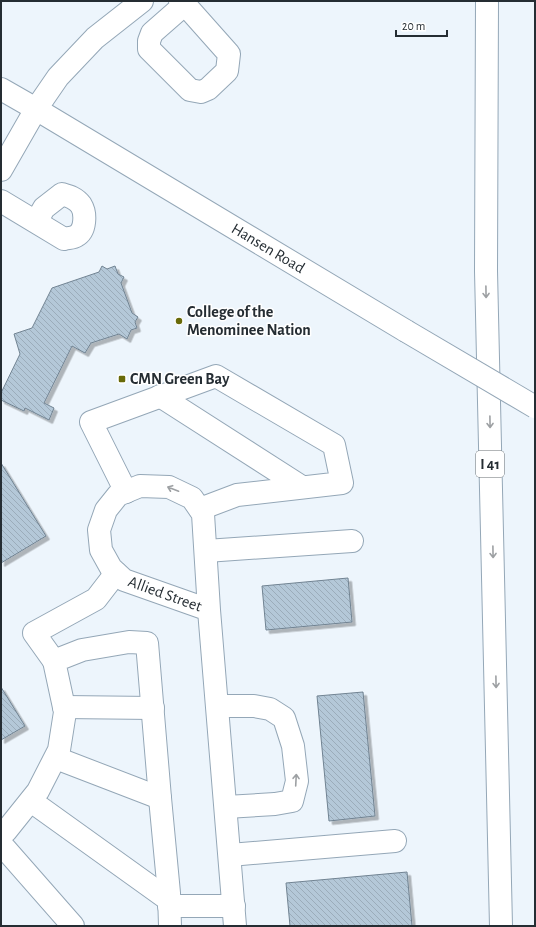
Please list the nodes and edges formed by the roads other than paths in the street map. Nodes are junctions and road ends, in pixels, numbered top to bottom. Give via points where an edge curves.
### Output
1 (142, 1) edge
2 (472, 1) edge
3 (486, 1) edge
4 (1, 89) edge
5 (36, 109) junction
6 (1, 170) edge
7 (1, 201) edge
8 (36, 222) dead end
9 (486, 271) junction
10 (160, 396) junction
11 (535, 407) edge
12 (302, 488) junction
13 (126, 492) junction
14 (200, 509) junction
15 (352, 540) dead end
16 (206, 551) junction
17 (116, 573) junction
18 (210, 610) junction
19 (54, 661) junction
20 (218, 706) junction
21 (64, 707) junction
22 (153, 708) junction
23 (56, 758) junction
24 (160, 798) junction
25 (31, 801) junction
26 (226, 808) junction
27 (1, 834) edge
28 (395, 841) dead end
29 (1, 844) edge
30 (230, 855) junction
31 (170, 911) edge
32 (235, 916) edge
33 (73, 926) edge
34 (502, 926) edge

1 - 5 main road via 94,38 58,77
2 - 9 main road
3 - 9 main road, I 41
4 - 5 main road, Hansen Road
5 - 6 main road
5 - 11 main road, Hansen Road, bridge
7 - 8 main road
9 -> 34 main road, I 41
10 - 12 main road
10 - 12 main road via 216,376 334,445 342,483
10 - 13 main road via 91,422
12 - 14 main road via 237,495
14 -> 13 main road, Allied Street via 192,498 169,487 140,486
13 - 17 main road, Allied Street via 118,495 106,510 99,530 101,550
14 - 16 main road, Allied Street via 203,514
15 - 16 main road
16 - 18 main road, Allied Street
17 - 18 main road, Allied Street via 124,580
17 - 19 main road via 96,599 34,633
18 - 20 main road, Allied Street
19 - 21 main road
19 - 22 main road via 82,650 130,642 147,643
20 - 26 main road, Allied Street
26 -> 20 main road via 292,801 297,781 293,746 284,718 270,709 254,706
21 - 22 main road
21 - 23 main road
22 - 24 main road
23 - 24 main road
23 - 25 main road
24 - 31 main road
25 - 27 main road
25 - 31 main road
26 - 30 main road, Allied Street
28 - 30 main road
29 - 33 main road
30 - 32 main road, Allied Street
31 - 32 main road

